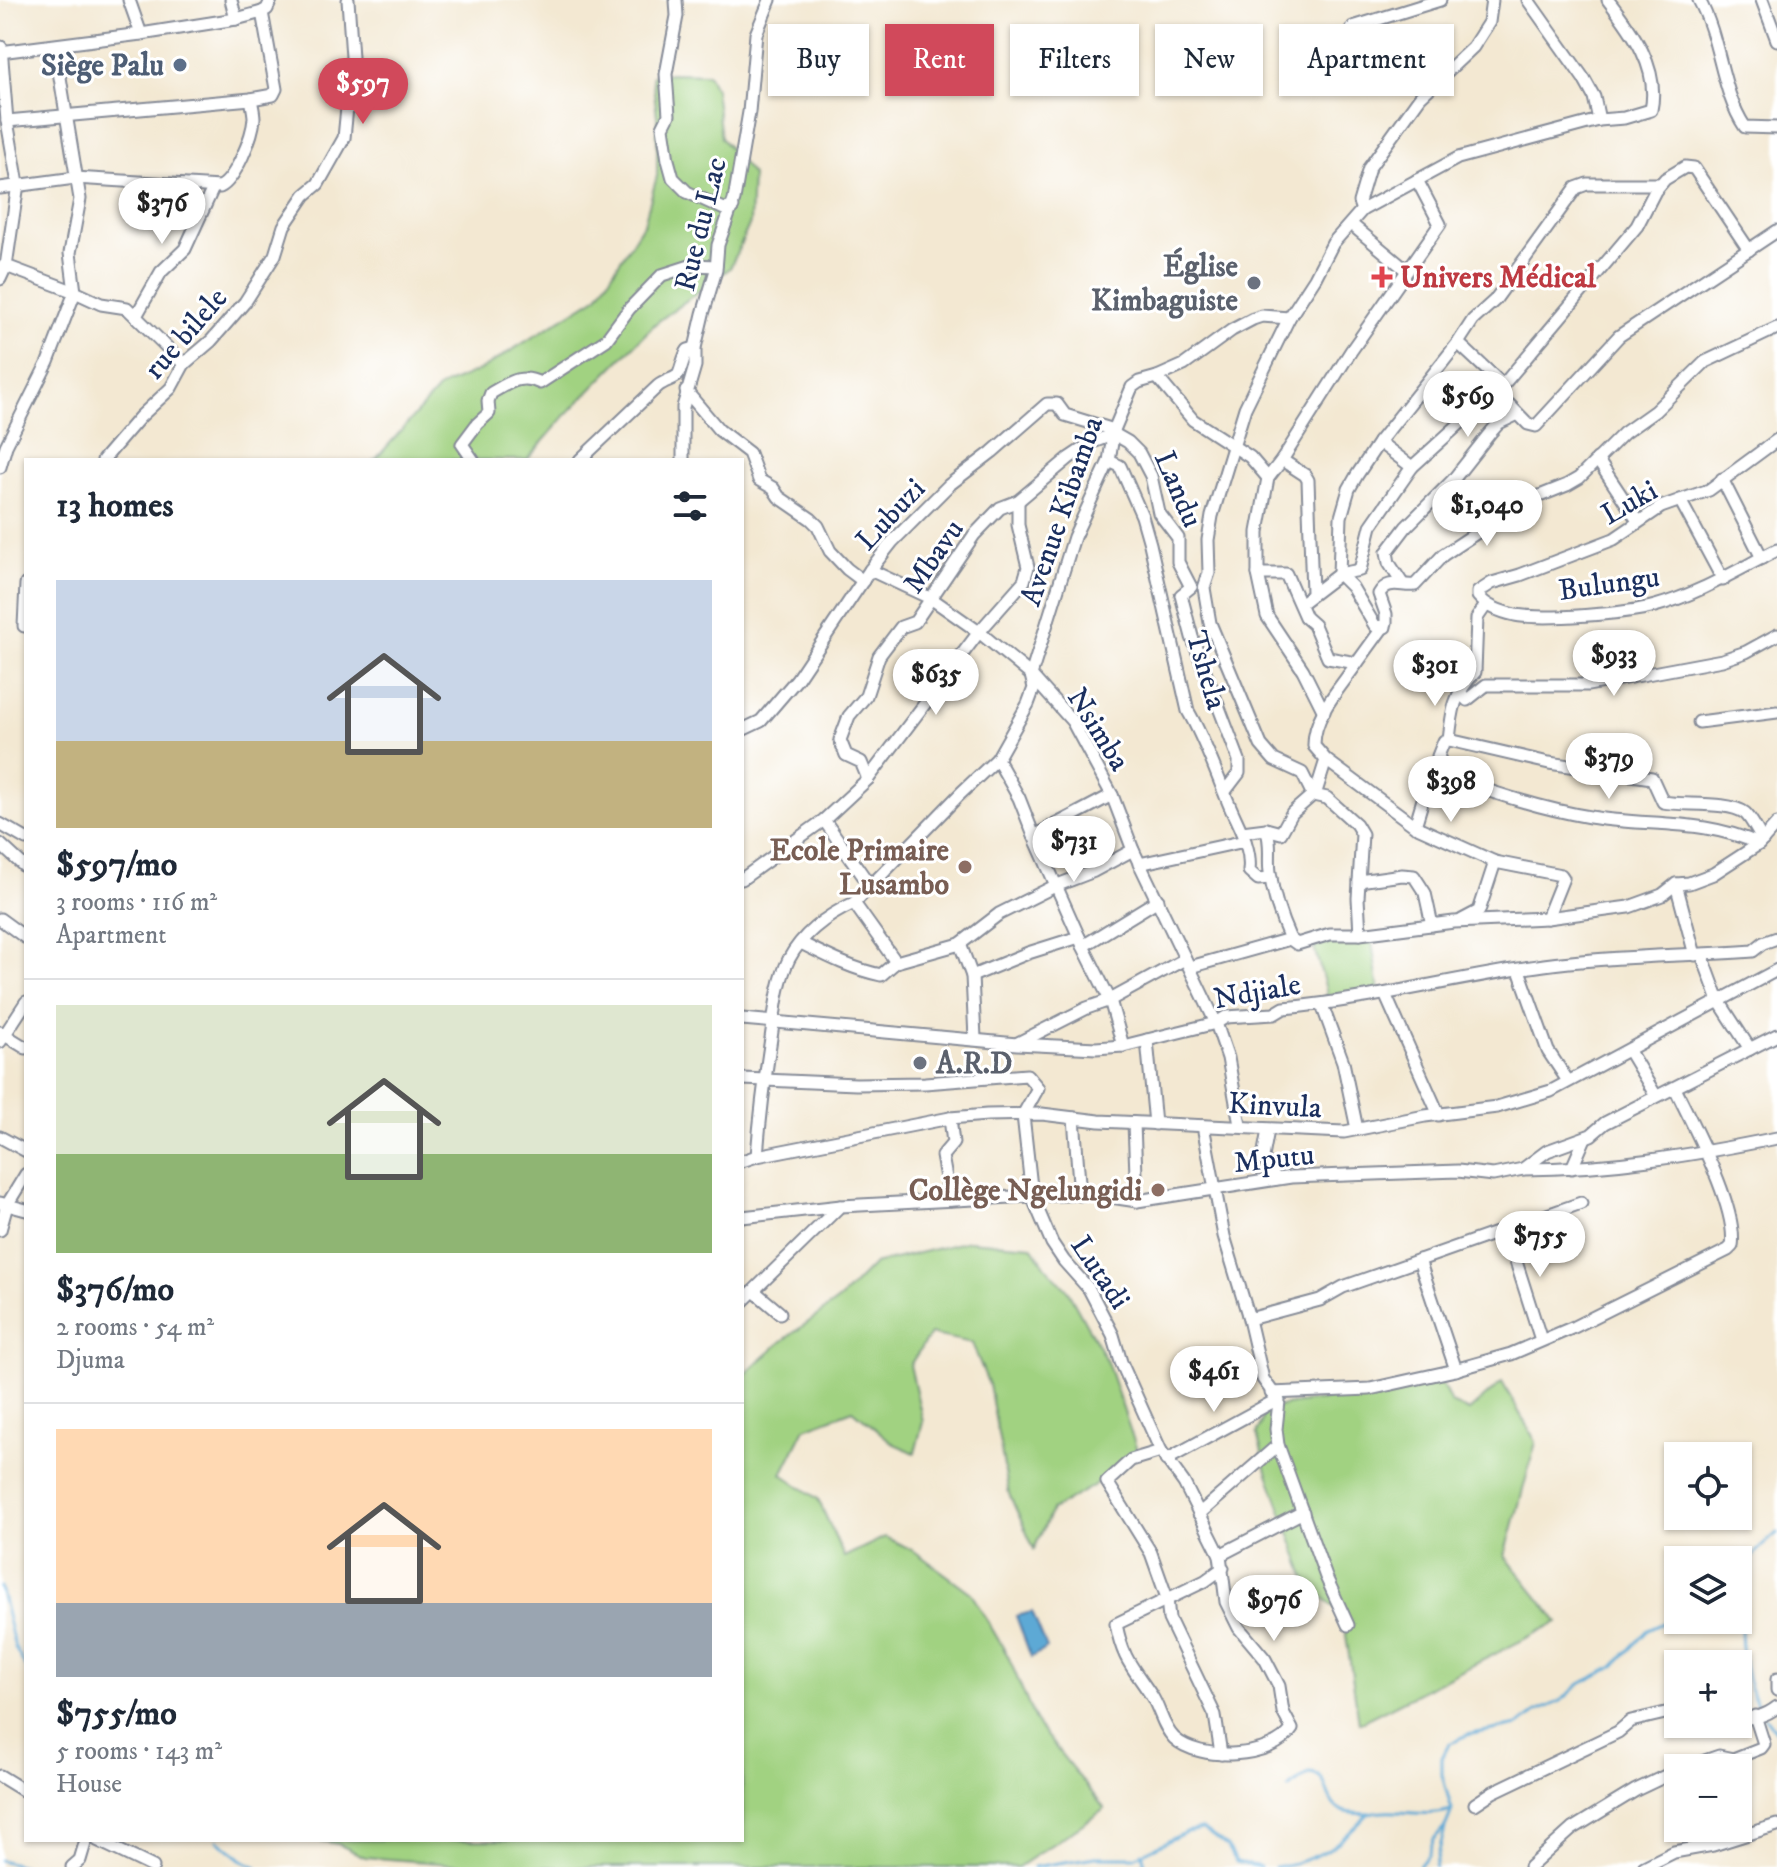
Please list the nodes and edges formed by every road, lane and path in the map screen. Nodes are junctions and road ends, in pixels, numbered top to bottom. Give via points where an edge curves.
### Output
1 (129, 0) edge
2 (231, 0) edge
3 (271, 0) edge
4 (348, 0) edge
5 (676, 0) edge
6 (770, 0) edge
7 (1440, 0) edge
8 (1492, 0) edge
9 (1528, 0) edge
10 (1608, 0) edge
11 (1699, 0) edge
12 (1762, 0) edge
13 (262, 12) junction
14 (236, 19) junction
15 (1363, 24) edge
16 (141, 34) junction
17 (1777, 40) edge
18 (55, 47) junction
19 (1, 49) edge
20 (251, 99) junction
21 (66, 114) junction
22 (1599, 120) junction
23 (7, 121) junction
24 (1777, 128) edge
25 (75, 178) junction
26 (1417, 180) junction
27 (18, 184) junction
28 (1660, 184) junction
29 (0, 188) edge
30 (213, 188) junction
31 (733, 207) junction
32 (1362, 210) junction
33 (1351, 224) junction
34 (1777, 231) edge
35 (1749, 250) junction
36 (716, 266) junction
37 (3, 267) edge
38 (1406, 270) junction
39 (0, 279) edge
40 (75, 292) junction
41 (136, 316) junction
42 (1289, 318) junction
43 (1777, 328) edge
44 (1458, 343) junction
45 (695, 348) junction
46 (184, 364) junction
47 (1157, 377) junction
48 (1499, 388) junction
49 (686, 391) junction
50 (1518, 414) junction
51 (1114, 432) junction
52 (1777, 440) edge
53 (1379, 442) junction
54 (1233, 446) junction
55 (105, 458) edge
56 (472, 458) edge
57 (582, 458) edge
58 (683, 458) edge
59 (1597, 459) junction
60 (1282, 460) junction
61 (1109, 461) junction
62 (0, 467) edge
63 (1412, 467) junction
64 (1268, 478) junction
65 (1722, 479) junction
66 (1680, 500) junction
67 (1018, 501) junction
68 (1638, 521) junction
69 (1777, 550) edge
70 (1762, 558) junction
71 (870, 570) junction
72 (1258, 574) junction
73 (1339, 574) junction
74 (1723, 580) junction
75 (863, 581) junction
76 (1402, 583) junction
77 (1312, 592) junction
78 (932, 599) junction
79 (1301, 603) junction
80 (1486, 605) junction
81 (1385, 627) junction
82 (979, 632) junction
83 (1777, 635) edge
84 (1357, 663) junction
85 (1031, 675) junction
86 (1460, 693) junction
87 (1324, 712) junction
88 (1777, 712) edge
89 (1699, 722) dead end
90 (744, 729) edge
91 (1449, 740) junction
92 (997, 759) junction
93 (1326, 760) junction
94 (1448, 777) junction
95 (868, 779) junction
96 (1226, 790) junction
97 (1112, 795) junction
98 (1313, 795) junction
99 (824, 820) junction
100 (0, 824) edge
101 (1777, 824) edge
102 (1415, 826) junction
103 (1266, 829) junction
104 (1034, 836) junction
105 (1244, 836) junction
106 (24, 838) edge
107 (1761, 842) junction
108 (0, 844) edge
109 (1133, 850) junction
110 (1495, 862) junction
111 (1139, 864) junction
112 (24, 866) edge
113 (744, 878) edge
114 (1271, 878) junction
115 (1359, 881) junction
116 (1676, 884) junction
117 (1055, 886) junction
118 (871, 887) junction
119 (1158, 900) junction
120 (854, 903) junction
121 (1547, 918) junction
122 (1454, 922) junction
123 (5, 923) edge
124 (1432, 925) junction
125 (1360, 934) junction
126 (0, 936) edge
127 (24, 937) edge
128 (1777, 938) edge
129 (1290, 939) junction
130 (1081, 941) junction
131 (801, 943) junction
132 (960, 944) junction
133 (1699, 955) junction
134 (896, 962) junction
135 (1188, 963) junction
136 (1519, 970) junction
137 (1777, 970) edge
138 (972, 976) junction
139 (1385, 994) junction
140 (1110, 1000) junction
141 (1719, 1001) junction
142 (24, 1005) edge
143 (1322, 1005) junction
144 (744, 1019) edge
145 (1216, 1023) junction
146 (773, 1024) junction
147 (1777, 1035) edge
148 (1, 1036) edge
149 (975, 1038) junction
150 (1147, 1040) junction
151 (1017, 1044) junction
152 (1123, 1046) junction
153 (24, 1047) edge
154 (1750, 1049) junction
155 (1629, 1051) junction
156 (744, 1079) edge
157 (1568, 1081) junction
158 (765, 1082) junction
159 (1675, 1088) junction
160 (1656, 1096) junction
161 (1023, 1115) junction
162 (1439, 1115) junction
163 (950, 1118) junction
164 (1074, 1118) junction
165 (1134, 1123) junction
166 (1155, 1124) junction
167 (1240, 1125) junction
168 (1203, 1126) junction
169 (1357, 1129) junction
170 (1268, 1130) junction
171 (0, 1137) edge
172 (1585, 1138) junction
173 (1777, 1138) edge
174 (24, 1150) edge
175 (1705, 1151) junction
176 (757, 1156) junction
177 (744, 1160) edge
178 (1572, 1168) junction
179 (1523, 1169) junction
180 (24, 1177) edge
181 (1276, 1179) junction
182 (1216, 1189) junction
183 (1080, 1195) junction
184 (1032, 1196) junction
185 (950, 1200) junction
186 (1137, 1201) junction
187 (1581, 1203) dead end
188 (4, 1204) edge
189 (841, 1206) junction
190 (24, 1209) edge
191 (744, 1217) edge
192 (0, 1230) edge
193 (1506, 1230) junction
194 (1419, 1260) junction
195 (754, 1291) junction
196 (744, 1300) edge
197 (780, 1313) dead end
198 (1248, 1315) junction
199 (1541, 1340) junction
200 (1456, 1370) junction
201 (1275, 1396) junction
202 (1278, 1445) junction
203 (1163, 1455) junction
204 (1303, 1512) junction
205 (1199, 1514) junction
206 (1220, 1555) junction
207 (1223, 1573) junction
208 (1167, 1598) junction
209 (1348, 1625) dead end
210 (1777, 1679) edge
211 (1777, 1690) edge
212 (1777, 1707) edge
213 (1664, 1713) edge
214 (1761, 1715) junction
215 (1752, 1717) edge
216 (1221, 1754) junction
217 (1745, 1754) edge
218 (0, 1776) edge
219 (1664, 1777) edge
220 (24, 1791) edge
221 (1475, 1804) dead end
222 (1777, 1825) edge
223 (86, 1842) edge
224 (101, 1842) edge
225 (72, 1867) edge
226 (153, 1867) edge
227 (1530, 1867) edge
228 (1644, 1867) edge

1 - 16 street
2 - 14 street
3 - 13 street
4 - 46 street, rue bilele via 352,57 344,138 318,184 284,226 275,255 245,302
5 - 31 street via 666,74 669,115 663,127 673,178 692,196 724,209
6 - 31 street, Rue du Lac via 756,34
7 - 15 street
8 - 32 street via 1489,22 1473,47 1420,97 1369,168 1359,202
9 - 22 street via 1584,79
10 - 22 street via 1632,32 1650,70 1653,103 1648,112
11 - 24 street via 1735,112 1745,127
12 - 17 street
13 - 14 street
13 - 20 street via 276,91
14 - 16 street
16 - 18 street
18 - 19 street
18 - 21 street
19 - 23 street
20 - 21 street
20 - 30 street via 254,119 242,154 227,182
21 - 23 street
21 - 25 street
22 - 26 street via 1458,158
23 - 27 street
25 - 27 street
25 - 30 street
25 - 40 street via 80,207 70,253
26 - 32 street
26 - 38 street via 1440,224
27 - 29 street
27 - 37 street
28 - 35 street via 1685,167 1694,168
28 - 44 street via 1578,186
28 - 48 street via 1637,226
30 - 41 street via 185,249 161,272
31 - 36 street, Rue du Lac via 719,240
32 - 33 street
33 - 38 street
33 - 42 street via 1333,243
34 - 35 street
35 - 50 street via 1619,336 1536,426
36 - 45 street, Rue du Lac
36 - 56 street via 693,265 662,275 606,340 540,383 522,377 491,393 489,413 462,444
37 - 39 street
37 - 40 street
38 - 60 street
40 - 41 street via 101,304 121,305
40 - 62 street
41 - 46 street
42 - 47 street, Avenue Kibamba via 1253,319
42 - 54 street via 1258,377
43 - 59 street via 1705,362
44 - 48 street
44 - 53 street
45 - 49 street, Rue du Lac
45 - 57 street via 681,360 676,376 658,386
46 - 55 street, rue bilele via 171,388
47 - 51 street, Avenue Kibamba via 1132,387
47 - 54 street via 1192,420
48 - 50 street
48 - 63 street
49 - 58 street, Rue du Lac
49 - 75 street via 719,430 749,453 759,480 811,519 830,551
50 - 76 street via 1499,423 1387,552
51 - 61 street, Avenue Kibamba
51 - 67 street, Mbavu via 1077,452
51 - 71 street, Lubuzi via 1047,404 949,485
51 - 96 street, Landu via 1139,453 1151,476 1159,513 1178,538 1178,562 1191,587 1181,595 1192,637 1239,760 1239,773
52 - 65 street, Luki
53 - 63 street
53 - 73 street via 1348,493 1340,525
54 - 64 street
54 - 98 street via 1208,540 1204,588 1210,623 1261,745 1274,760 1302,773
59 - 68 street
59 - 76 street via 1571,483 1527,501 1443,555 1415,585
60 - 64 street
60 - 77 street via 1308,480
61 - 85 street, Avenue Kibamba via 1074,537
61 - 96 street, Tshela via 1120,466 1142,516 1188,711
63 - 73 street via 1371,526 1360,570
64 - 72 street via 1258,532
65 - 66 street, Luki via 1709,490
65 - 70 street
66 - 68 street, Luki
66 - 74 street
67 - 78 street, Mbavu via 1000,508 974,535
67 - 82 street via 1028,574
68 - 80 street, Luki via 1588,551 1492,583 1478,592
69 - 70 street, Bulungu
70 - 74 street, Bulungu
71 - 75 street, Lubuzi
71 - 78 street, Nsimba
72 - 79 street via 1286,574
72 - 87 street via 1267,616
73 - 77 street
73 - 81 street via 1375,626
74 - 80 street, Bulungu via 1637,609 1518,616
75 - 90 street, Lubuzi via 797,679 761,721
76 - 81 street via 1379,592
77 - 79 street
78 - 82 street, Nsimba
78 - 95 street, Mbavu via 879,656 864,701 841,734 846,755 861,762
79 - 84 street via 1328,658
80 - 86 street via 1477,618 1475,672
81 - 84 street
82 - 85 street, Nsimba
82 - 95 street
83 - 86 street via 1722,660 1588,685 1486,685 1469,700
84 - 87 street
85 - 92 street, Avenue Kibamba via 1034,688 1028,704
85 - 97 street, Nsimba via 1072,721
86 - 91 street via 1454,700
87 - 93 street via 1314,746
88 - 89 street
91 - 94 street via 1438,756
91 - 107 street via 1539,761 1652,778 1663,802 1744,813
92 - 104 street
92 - 118 street, Avenue Kibamba
93 - 98 street
93 - 102 street
94 - 102 street via 1427,786
94 - 107 street via 1587,816 1705,827
95 - 99 street
96 - 105 street, Tshela
97 - 104 street
97 - 109 street, Nsimba
98 - 103 street via 1292,813 1281,833
98 - 115 street via 1327,798 1360,829
99 - 113 street
99 - 118 street
100 - 106 street
101 - 107 street
102 - 110 street
103 - 105 street
103 - 114 street
104 - 117 street
105 - 111 street
105 - 114 street, Tshela via 1252,875
107 - 116 street via 1713,874
108 - 112 street
109 - 111 street, Nsimba
109 - 117 street
110 - 121 street via 1563,878
110 - 122 street via 1479,911
111 - 119 street, Nsimba
114 - 129 street
115 - 124 street via 1414,876 1425,893
115 - 125 street
116 - 121 street via 1629,907
116 - 133 street
117 - 130 street
117 - 132 street via 999,914
118 - 120 street, Avenue Kibamba
119 - 130 street
119 - 135 street, Nsimba
120 - 131 street, Avenue Kibamba via 834,912
120 - 134 street
121 - 122 street
122 - 124 street
123 - 126 street
123 - 127 street
124 - 125 street
125 - 129 street via 1326,935 1297,944
128 - 133 street, Ndjiale via 1753,951
129 - 135 street
130 - 138 street via 1028,953
130 - 140 street
131 - 134 street via 881,975
131 - 146 street, Avenue Kibamba via 784,973
132 - 134 street
132 - 138 street
133 - 136 street, Ndjiale
133 - 141 street
135 - 140 street
135 - 145 street, Nsimba
136 - 139 street, Ndjiale
136 - 157 street via 1548,1051
137 - 141 street, Kinvula
138 - 149 street
139 - 143 street, Ndjiale
139 - 162 street
140 - 151 street
140 - 152 street
141 - 154 street
141 - 155 street, Kinvula
142 - 148 street
143 - 145 street, Ndjiale via 1231,1016
143 - 169 street via 1343,1062
144 - 146 street, Ndjiale
145 - 150 street, Ndjiale
145 - 167 street, Nsimba
146 - 149 street, Ndjiale
146 - 158 street, Avenue Kibamba
147 - 154 street, Mputu
148 - 153 street
149 - 151 street, Ndjiale
150 - 152 street, Ndjiale
150 - 166 street
151 - 152 street, Ndjiale
154 - 159 street, Mputu
155 - 157 street, Kinvula
155 - 160 street
156 - 158 street
157 - 162 street, Kinvula via 1542,1095 1497,1107
158 - 161 street via 925,1083 1026,1075 1038,1088
158 - 176 street, Avenue Kibamba
159 - 160 street, Mputu
159 - 175 street
160 - 172 street, Mputu
161 - 163 street, Kinvula
161 - 164 street, Kinvula
161 - 184 street, Lutadi
162 - 169 street, Kinvula
163 - 176 street, Kinvula
163 - 185 street via 953,1143 942,1156
164 - 165 street, Kinvula
164 - 183 street
165 - 166 street, Kinvula
165 - 186 street
166 - 168 street, Kinvula
167 - 168 street, Kinvula
167 - 170 street, Kinvula
168 - 182 street
169 - 170 street, Kinvula
170 - 181 street via 1263,1157
171 - 174 street
172 - 178 street
172 - 179 street, Mputu via 1547,1151
173 - 175 street
175 - 178 street
175 - 199 street via 1728,1212 1732,1246
176 - 177 street, Kinvula
178 - 179 street
179 - 181 street, Mputu via 1484,1175 1458,1171
180 - 188 street
181 - 182 street, Mputu
182 - 186 street, Mputu
182 - 198 street
183 - 184 street, Mputu
183 - 186 street, Mputu
184 - 185 street, Mputu
184 - 203 street, Lutadi via 1052,1243 1089,1289 1113,1335
185 - 189 street, Mputu
187 - 193 street
188 - 190 street
188 - 192 street
189 - 191 street, Mputu
189 - 195 street
193 - 194 street
193 - 199 street
194 - 198 street via 1320,1300
194 - 200 street
195 - 196 street
195 - 197 street
198 - 201 street via 1263,1379
199 - 200 street
200 - 201 street via 1370,1389
201 - 202 street
201 - 203 street
202 - 204 street
202 - 205 street
203 - 205 street, Lutadi
203 - 208 street via 1131,1460 1107,1481 1151,1553
204 - 206 street
204 - 209 street
205 - 206 street, Lutadi
206 - 207 street, Lutadi
207 - 208 street
207 - 216 street, Lutadi via 1226,1602 1279,1686 1291,1732 1252,1753
208 - 216 street via 1169,1619 1215,1715
208 - 216 street via 1116,1624 1124,1656 1175,1738 1194,1749
210 - 211 street
212 - 214 street
213 - 221 street via 1631,1721
214 - 215 street
214 - 217 street via 1764,1744
218 - 220 street
219 - 227 street via 1572,1829
222 - 228 street via 1674,1852
223 - 225 street
224 - 226 street

